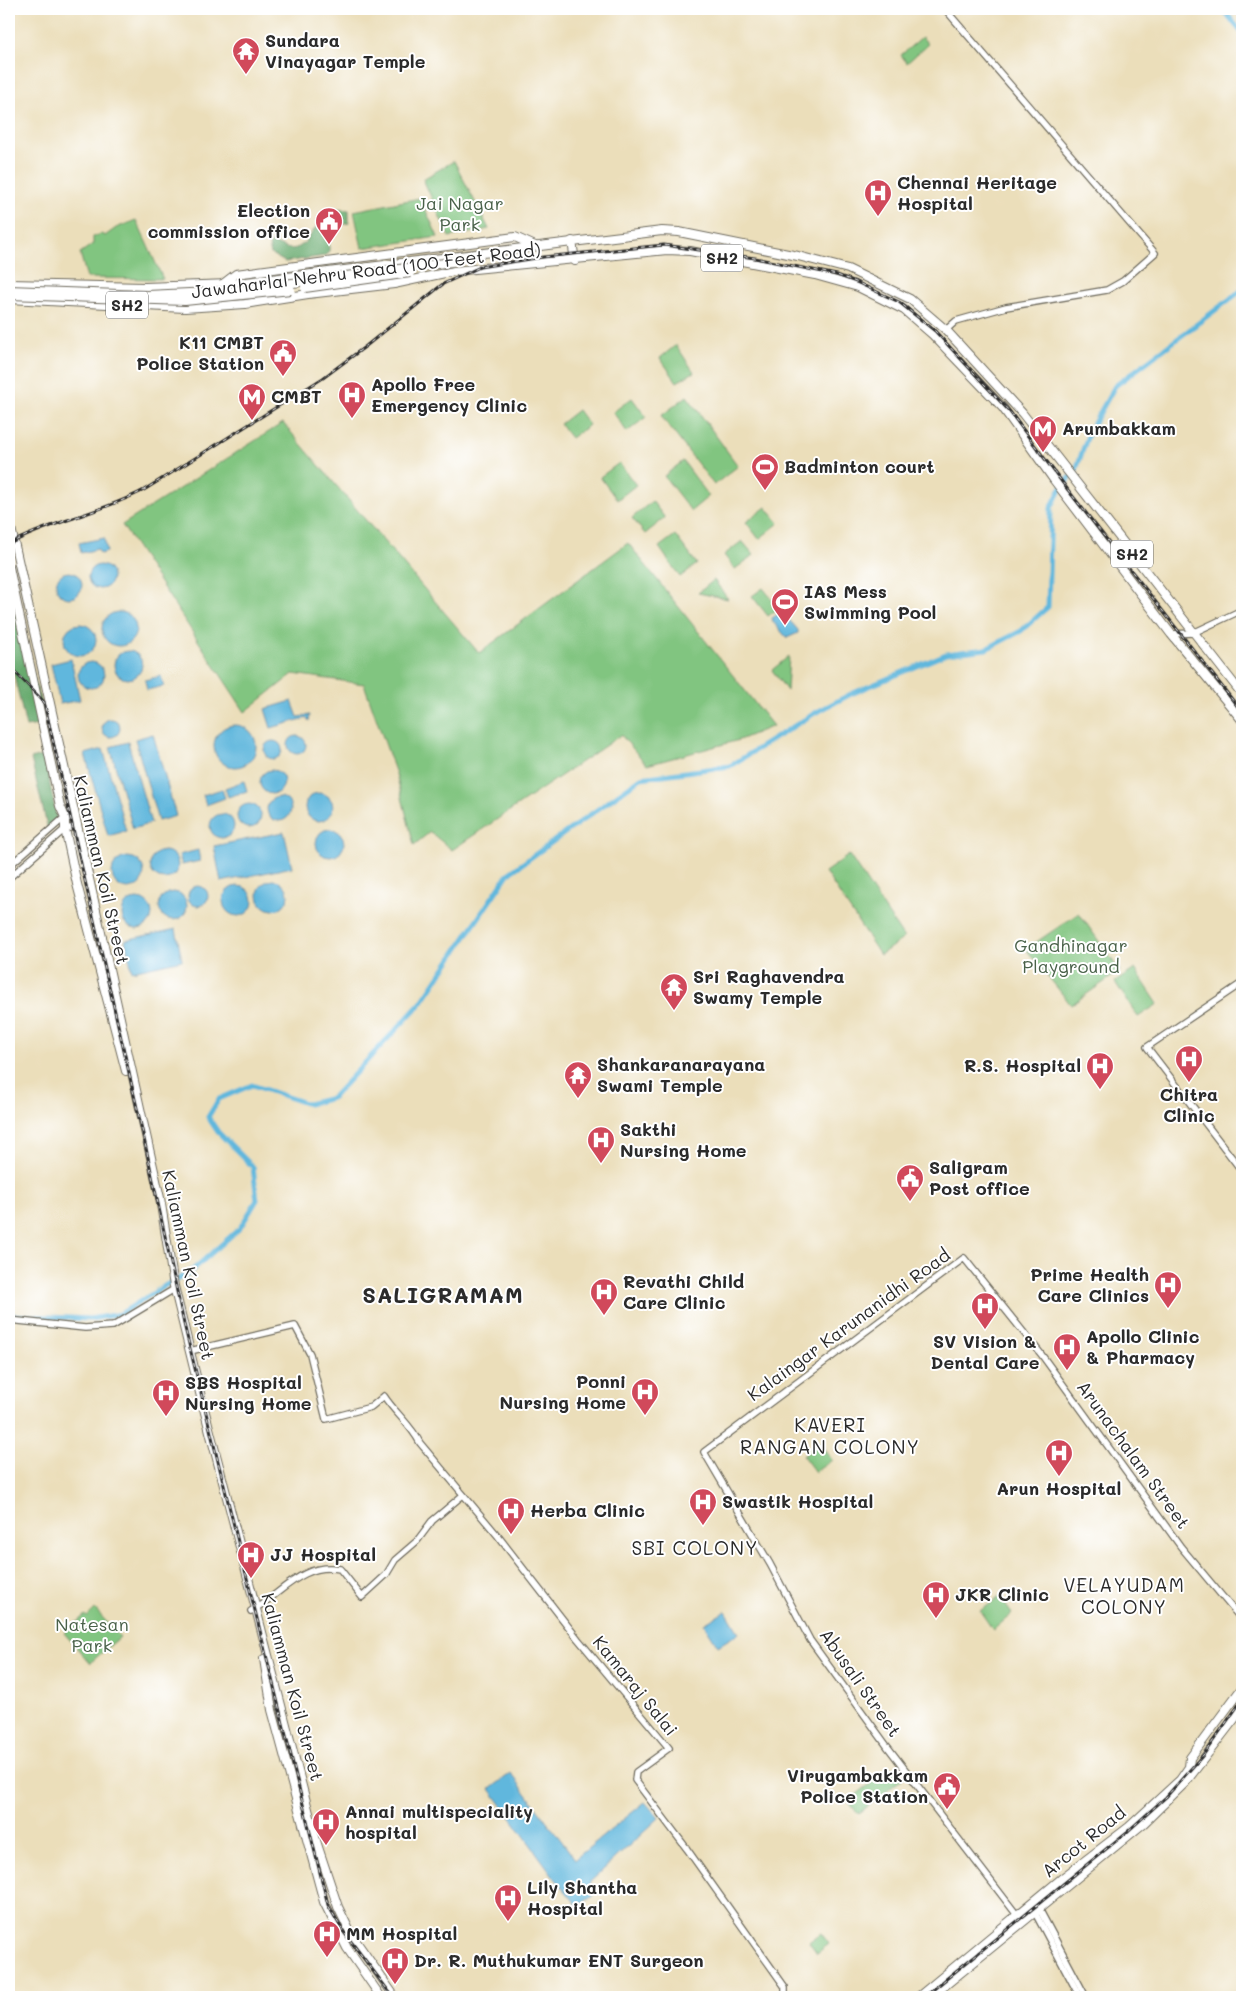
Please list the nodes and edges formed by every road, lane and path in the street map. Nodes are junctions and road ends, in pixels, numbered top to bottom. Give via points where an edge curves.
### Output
1 (945, 9) edge
2 (572, 241) junction
3 (536, 246) junction
4 (463, 255) junction
5 (575, 261) junction
6 (454, 271) junction
7 (321, 274) junction
8 (242, 283) junction
9 (9, 284) edge
10 (223, 284) junction
11 (117, 287) junction
12 (9, 290) edge
13 (324, 293) junction
14 (9, 295) edge
15 (9, 299) edge
16 (115, 304) junction
17 (245, 304) junction
18 (946, 330) junction
19 (1060, 460) junction
20 (1047, 470) junction
21 (9, 519) edge
22 (9, 567) edge
23 (1242, 610) edge
24 (1193, 633) junction
25 (1172, 634) junction
26 (1242, 694) edge
27 (1242, 720) edge
28 (65, 816) junction
29 (75, 823) junction
30 (65, 829) junction
31 (9, 866) edge
32 (9, 878) edge
33 (1242, 983) edge
34 (1242, 1171) edge
35 (163, 1230) junction
36 (964, 1258) joint
37 (172, 1288) junction
38 (9, 1320) edge
39 (190, 1351) junction
40 (704, 1452) joint
41 (463, 1495) junction
42 (253, 1610) junction
43 (1242, 1620) edge
44 (1242, 1688) edge
45 (1230, 1705) junction
46 (1241, 1710) edge
47 (1033, 1903) junction
48 (1038, 1910) junction
49 (1017, 1916) junction
50 (381, 1997) edge
51 (395, 1997) edge
52 (781, 1997) edge
53 (918, 1997) edge
54 (931, 1997) edge
55 (1080, 1997) edge
56 (1086, 1997) edge

1 - 18 street via 1155,254 1107,290 1006,307 956,322
2 - 3 main road, Jawaharlal Nehru Road (100 Feet Road) / SH2
2 - 5 main road
2 - 18 main road, Jawaharlal Nehru Road (100 Feet Road) / SH2 via 679,232 798,256 865,276 910,299
3 - 4 main road, Jawaharlal Nehru Road (100 Feet Road) / SH2
3 - 10 main road via 515,237 431,246 236,274
4 - 7 main road, Jawaharlal Nehru Road (100 Feet Road) / SH2
4 - 12 main road, bridge via 452,262 214,292 147,295
5 - 6 main road, Jawaharlal Nehru Road (100 Feet Road) / SH2
5 - 20 main road, Jawaharlal Nehru Road (100 Feet Road) / SH2 via 667,250 690,252 815,275 858,287 904,310 933,335 1003,408
6 - 13 main road, Jawaharlal Nehru Road (100 Feet Road) / SH2 via 394,284
6 - 14 main road, bridge via 444,268 184,301
7 - 8 main road, Jawaharlal Nehru Road (100 Feet Road) / SH2
7 - 13 main road
8 - 10 main road, Jawaharlal Nehru Road (100 Feet Road) / SH2
8 - 17 main road
9 - 11 main road, Jawaharlal Nehru Road (100 Feet Road) / SH2
10 - 11 main road, Jawaharlal Nehru Road (100 Feet Road) / SH2
11 - 16 main road
13 - 17 main road, Jawaharlal Nehru Road (100 Feet Road) / SH2
15 - 16 main road, Jawaharlal Nehru Road (100 Feet Road) / SH2
16 - 17 main road, Jawaharlal Nehru Road (100 Feet Road) / SH2 via 185,308
18 - 19 main road, Jawaharlal Nehru Road (100 Feet Road) / SH2
19 - 20 main road
19 - 24 main road, Jawaharlal Nehru Road (100 Feet Road) / SH2
20 - 25 main road, Jawaharlal Nehru Road (100 Feet Road) / SH2
21 - 29 main road, Kaliamman Koil Street
22 - 28 main road, Kaliamman Koil Street via 60,806
23 - 24 street
24 - 25 street
24 - 26 main road, Jawaharlal Nehru Road (100 Feet Road) / SH2
25 - 27 main road, Jawaharlal Nehru Road (100 Feet Road) / SH2
28 - 29 street
28 - 30 main road, Kaliamman Koil Street
28 - 31 street
29 - 30 street
29 - 35 main road, Kaliamman Koil Street
30 - 32 street
30 - 35 main road, Kaliamman Koil Street
33 - 34 street via 1147,1047
35 - 37 main road, Kaliamman Koil Street
36 - 40 street, Kalaingar Karunanidhi Road
36 - 43 street, Arunachalam Street via 1041,1354 1181,1547
37 - 38 street via 113,1326 85,1328
37 - 39 main road, Kaliamman Koil Street
37 - 42 main road, Kaliamman Koil Street
39 - 41 street, Kamaraj Salai via 295,1326 310,1354 326,1419 371,1407 384,1396
39 - 42 main road, Kaliamman Koil Street
40 - 49 street, Abusali Street via 810,1640 886,1746
41 - 42 street via 432,1521 386,1575 362,1596 344,1572 330,1568 305,1573
41 - 52 street, Kamaraj Salai via 669,1748 636,1772 635,1780 759,1948 785,1987 785,1994
42 - 50 main road, Kaliamman Koil Street via 272,1710 320,1888 347,1948
42 - 51 main road, Kaliamman Koil Street via 297,1761 317,1844 335,1898 351,1934
44 - 45 main road, Arcot Road
45 - 46 main road
45 - 47 main road, Arcot Road via 1190,1758 1189,1767 1180,1780 1129,1827
46 - 48 main road, Arcot Road via 1169,1800
47 - 48 street
47 - 49 main road, Arcot Road
48 - 54 main road, Arcot Road
48 - 55 street
48 - 56 street
49 - 53 main road, Arcot Road

